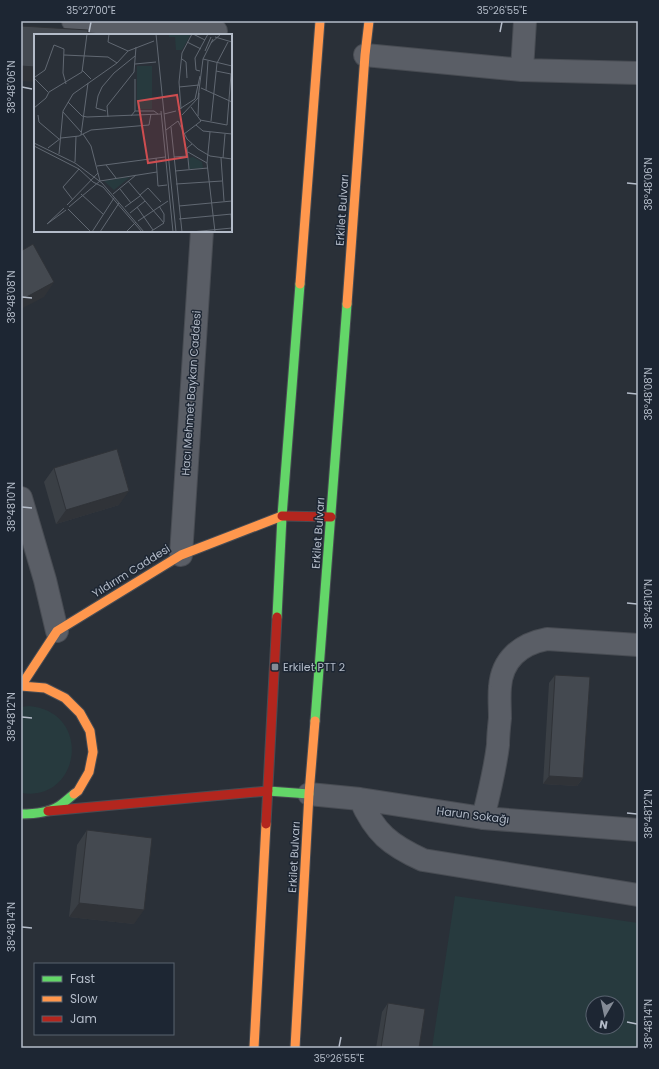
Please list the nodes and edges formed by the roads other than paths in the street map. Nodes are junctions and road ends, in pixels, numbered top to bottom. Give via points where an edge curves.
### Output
1 (73, 21) edge
2 (320, 21) edge
3 (369, 21) edge
4 (525, 21) edge
5 (216, 29) edge
6 (365, 55) junction
7 (522, 70) junction
8 (638, 73) edge
9 (202, 232) edge
10 (21, 498) edge
11 (282, 516) junction
12 (331, 517) junction
13 (180, 555) junction
14 (57, 631) junction
15 (638, 645) edge
16 (21, 686) edge
17 (268, 792) junction
18 (309, 794) junction
19 (360, 799) junction
20 (48, 811) junction
21 (21, 814) edge
22 (483, 818) junction
23 (638, 830) edge
24 (638, 895) edge
25 (254, 1048) edge
26 (295, 1048) edge

1 - 5 street
2 - 11 main road
3 - 6 main road, Erkilet Bulvarı
4 - 7 street
6 - 7 street
6 - 12 main road, Erkilet Bulvarı
7 - 8 street
9 - 13 street, Hacı Mehmet Baykan Caddesi
10 - 14 street
11 - 12 main road
11 - 13 main road, Yıldırım Caddesi
11 - 17 main road
12 - 18 main road, Erkilet Bulvarı
13 - 14 main road, Yıldırım Caddesi
14 - 16 main road, Yıldırım Caddesi
15 - 22 street via 547,639 526,645 510,659 501,678 497,747
16 - 20 main road via 47,689 69,701 81,713 91,737 92,762 86,778 70,799
17 - 18 main road
17 - 20 main road
17 - 25 main road
18 - 19 street, Harun Sokağı
18 - 26 main road, Erkilet Bulvarı
19 - 22 street, Harun Sokağı
19 - 24 street via 366,813 388,840 423,860
20 - 21 main road
22 - 23 street, Harun Sokağı

